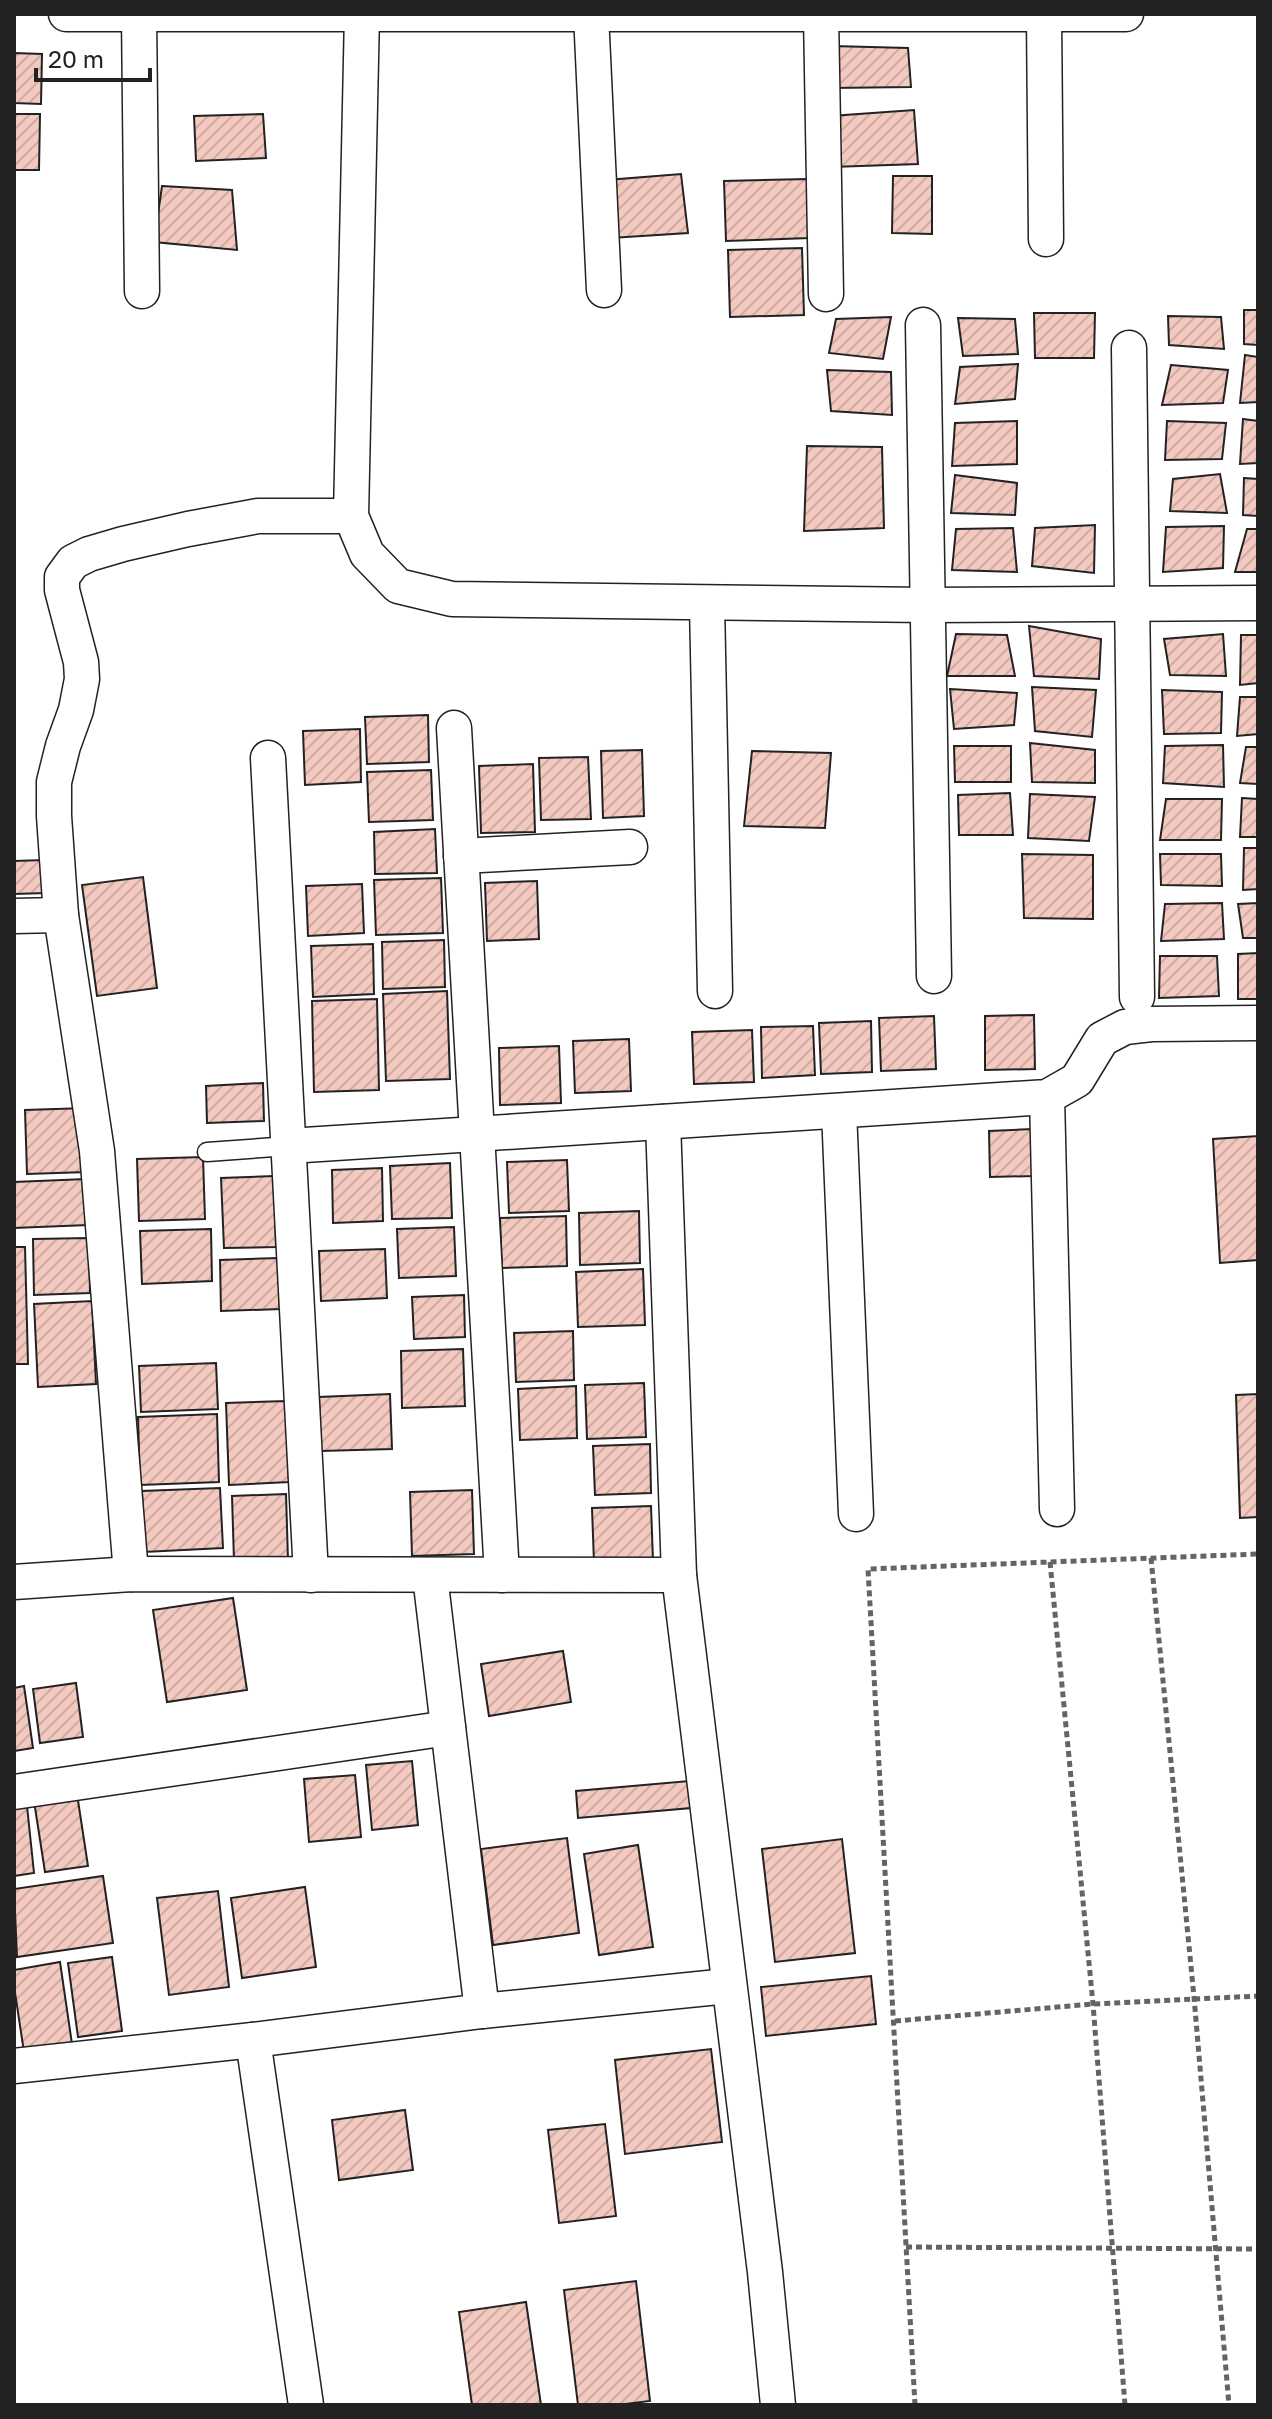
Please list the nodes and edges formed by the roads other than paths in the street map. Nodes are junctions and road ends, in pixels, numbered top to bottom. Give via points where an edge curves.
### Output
1 (66, 14) edge
2 (139, 14) edge
3 (362, 14) edge
4 (591, 14) edge
5 (1126, 14) edge
6 (832, 15) edge
7 (1060, 15) edge
8 (1046, 239) dead end
9 (604, 290) dead end
10 (142, 291) dead end
11 (826, 294) dead end
12 (923, 325) dead end
13 (1129, 348) dead end
14 (351, 516) junction
15 (1258, 603) edge
16 (707, 604) junction
17 (927, 605) junction
18 (1132, 605) junction
19 (454, 728) dead end
20 (268, 758) dead end
21 (630, 847) dead end
22 (461, 856) junction
23 (61, 915) junction
24 (14, 916) edge
25 (934, 976) dead end
26 (715, 991) dead end
27 (1137, 997) dead end
28 (1258, 1023) edge
29 (1047, 1097) junction
30 (839, 1111) junction
31 (663, 1122) junction
32 (477, 1134) junction
33 (289, 1146) junction
34 (207, 1152) dead end
35 (1057, 1509) dead end
36 (856, 1514) dead end
37 (131, 1574) junction
38 (311, 1575) junction
39 (502, 1575) junction
40 (679, 1575) junction
41 (430, 1576) junction
42 (14, 1582) edge
43 (448, 1728) junction
44 (14, 1792) edge
45 (728, 1986) junction
46 (482, 2011) junction
47 (253, 2040) junction
48 (14, 2066) edge
49 (306, 2405) edge
50 (778, 2405) edge

1 - 2 street
2 - 3 street
2 - 10 street
3 - 4 street
3 - 14 street
4 - 6 street
4 - 9 street
5 - 7 street
6 - 7 street
6 - 11 street
7 - 8 street
12 - 17 street
13 - 18 street
14 - 16 street via 367,554 398,586 452,599
14 - 23 street via 258,516 123,544 73,562 62,577 82,679 54,782
15 - 18 street
16 - 17 street
16 - 26 street
17 - 18 street
17 - 25 street
18 - 27 street
19 - 22 street
20 - 33 street
21 - 22 street
22 - 32 street
23 - 24 street
23 - 37 street via 97,1151
28 - 29 street via 1125,1027 1102,1039 1077,1080
29 - 30 street
29 - 35 street
30 - 31 street
30 - 36 street
31 - 32 street
31 - 40 street
32 - 33 street
32 - 39 street
33 - 34 lane
33 - 38 street
37 - 38 street
37 - 42 street
38 - 41 street
39 - 40 street
39 - 41 street
40 - 45 street
41 - 43 street
43 - 44 street
43 - 46 street
45 - 46 street
45 - 50 street
46 - 47 street
47 - 48 street
47 - 49 street

